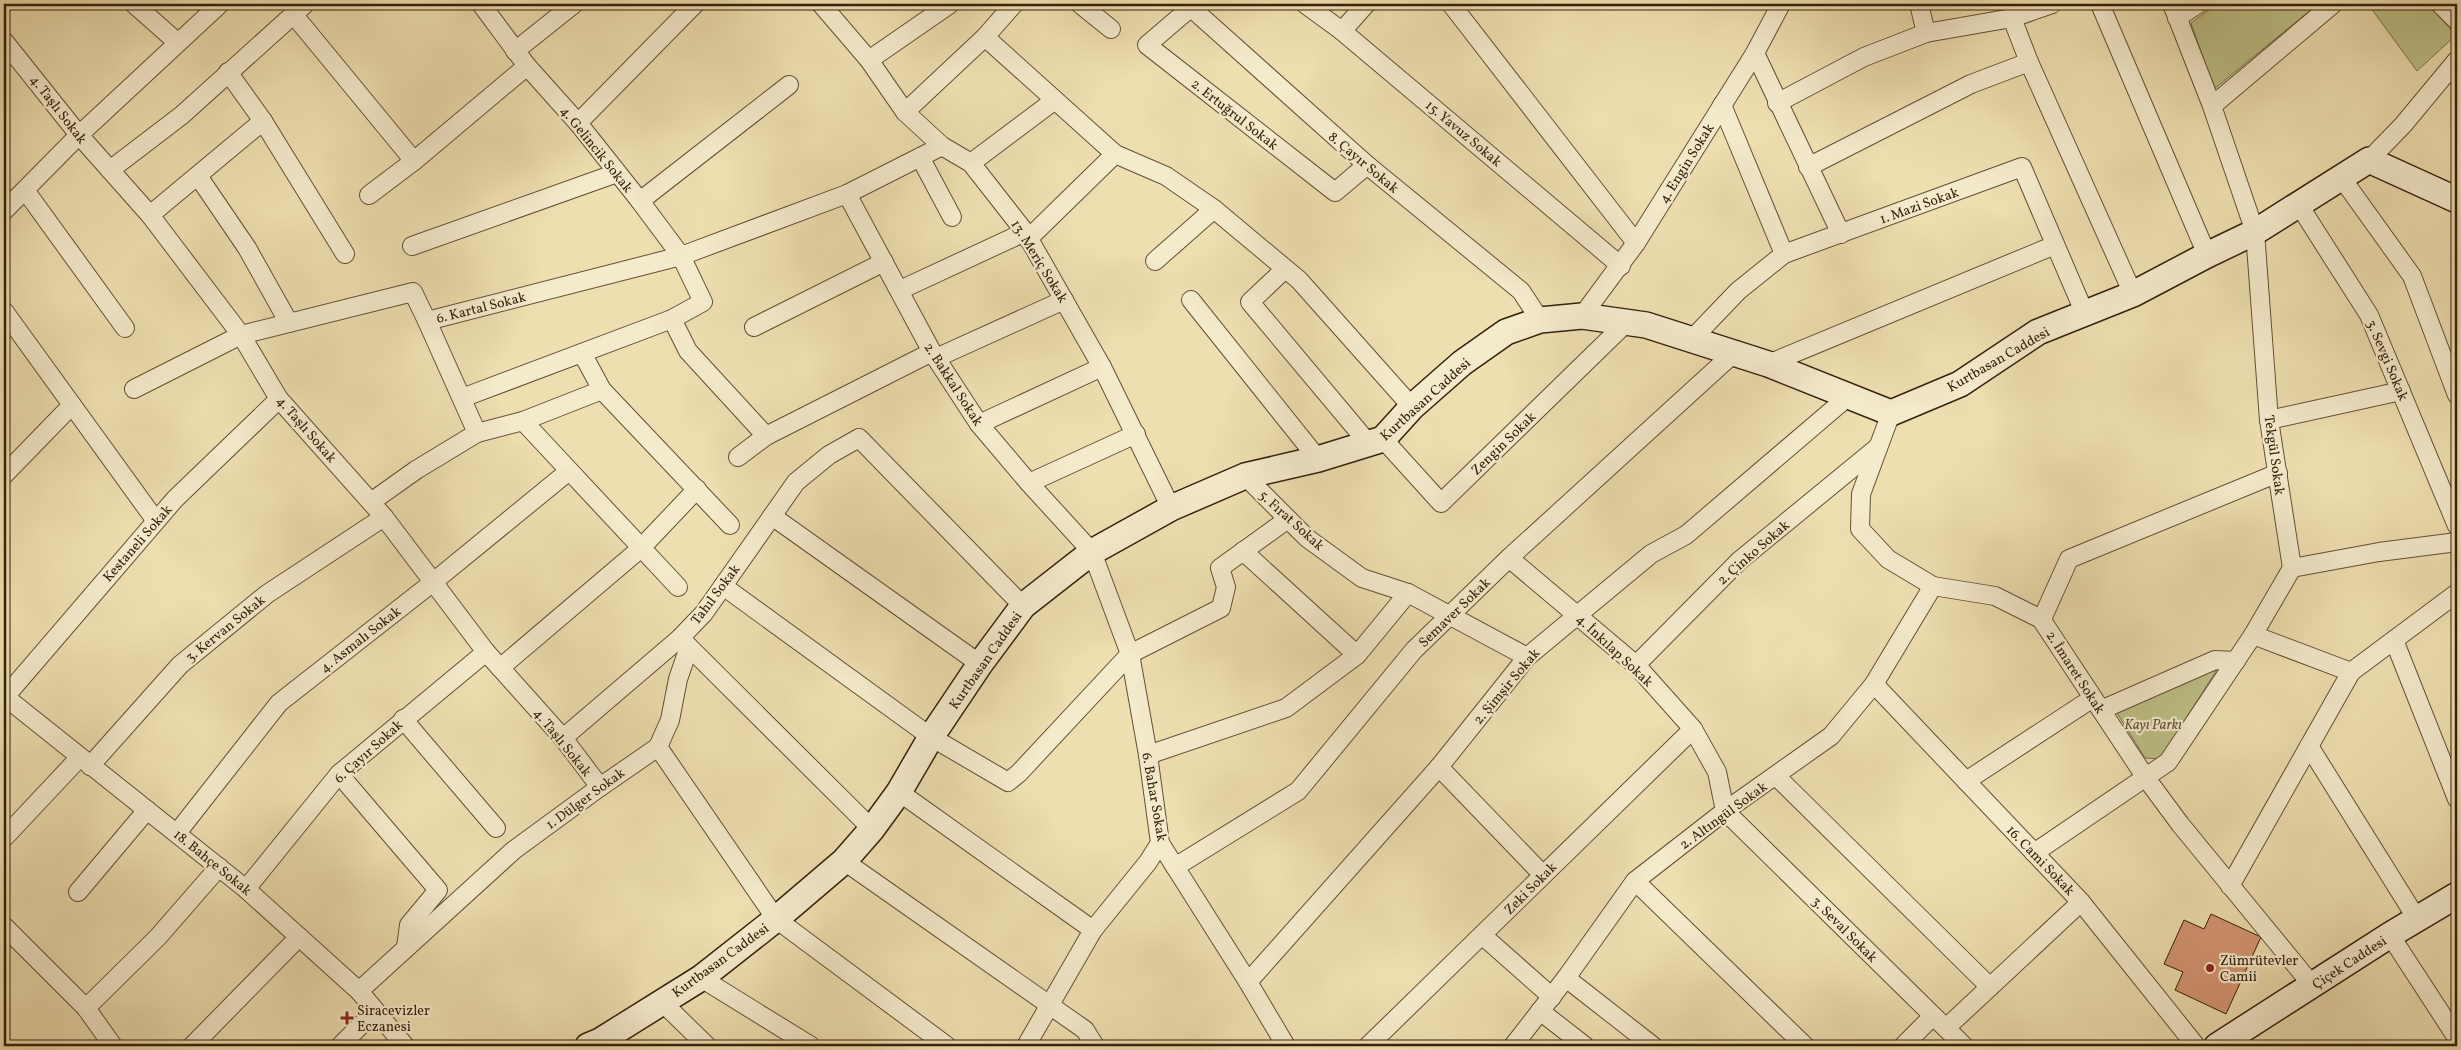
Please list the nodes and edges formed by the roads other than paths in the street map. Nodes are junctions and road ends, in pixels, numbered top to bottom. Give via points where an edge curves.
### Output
1 (134, 4) edge
2 (220, 4) edge
3 (481, 4) edge
4 (574, 4) edge
5 (695, 4) edge
6 (822, 4) edge
7 (950, 4) edge
8 (1014, 4) edge
9 (1080, 4) edge
10 (1305, 4) edge
11 (1366, 4) edge
12 (1451, 4) edge
13 (1781, 4) edge
14 (1919, 4) edge
15 (2052, 4) edge
16 (2100, 4) edge
17 (2198, 4) edge
18 (2333, 4) edge
19 (2440, 4) edge
20 (1190, 5) edge
21 (299, 9) edge
22 (2174, 11) edge
23 (2012, 18) junction
24 (2457, 21) edge
25 (1111, 29) dead end
26 (1342, 31) junction
27 (1926, 33) junction
28 (985, 37) junction
29 (177, 42) junction
30 (7, 51) edge
31 (515, 51) junction
32 (1755, 53) junction
33 (869, 60) junction
34 (2457, 60) edge
35 (2029, 62) junction
36 (527, 66) junction
37 (228, 72) junction
38 (789, 85) dead end
39 (1055, 100) junction
40 (1777, 103) junction
41 (1722, 105) junction
42 (2212, 106) junction
43 (905, 112) junction
44 (263, 121) junction
45 (578, 123) junction
46 (79, 135) junction
47 (942, 146) junction
48 (1115, 154) junction
49 (920, 157) junction
50 (2369, 160) junction
51 (414, 161) junction
52 (971, 164) junction
53 (1367, 165) junction
54 (1808, 167) junction
55 (110, 170) junction
56 (617, 173) junction
57 (198, 176) junction
58 (2341, 178) junction
59 (25, 190) junction
60 (847, 194) junction
61 (369, 195) dead end
62 (2457, 200) edge
63 (640, 201) junction
64 (2299, 205) junction
65 (1214, 209) junction
66 (4, 212) edge
67 (150, 215) junction
68 (952, 217) dead end
69 (2255, 232) junction
70 (1841, 234) junction
71 (1026, 235) junction
72 (1636, 243) junction
73 (2055, 245) junction
74 (412, 246) dead end
75 (345, 254) dead end
76 (1784, 254) junction
77 (2207, 254) junction
78 (681, 256) junction
79 (1155, 261) dead end
80 (884, 262) junction
81 (1621, 266) junction
82 (1285, 269) junction
83 (900, 290) junction
84 (2133, 294) junction
85 (1064, 300) junction
86 (1191, 300) dead end
87 (4, 311) edge
88 (2085, 314) junction
89 (1582, 316) junction
90 (672, 319) junction
91 (1540, 320) junction
92 (427, 321) junction
93 (1627, 322) junction
94 (289, 323) junction
95 (754, 327) dead end
96 (125, 328) dead end
97 (242, 335) junction
98 (1693, 338) junction
99 (1735, 352) junction
100 (582, 353) junction
101 (934, 355) junction
102 (1768, 364) junction
103 (1102, 367) junction
104 (134, 389) dead end
105 (602, 390) junction
106 (2401, 391) junction
107 (2457, 393) edge
108 (1850, 396) junction
109 (462, 398) junction
110 (279, 399) junction
111 (72, 405) junction
112 (1412, 407) junction
113 (1891, 413) junction
114 (2270, 420) junction
115 (523, 422) junction
116 (979, 424) junction
117 (478, 432) junction
118 (1136, 434) junction
119 (766, 436) junction
120 (1376, 442) junction
121 (1879, 447) junction
122 (738, 457) dead end
123 (1318, 459) junction
124 (569, 472) junction
125 (2278, 473) junction
126 (4, 475) edge
127 (1245, 476) junction
128 (1029, 484) junction
129 (697, 489) junction
130 (2451, 494) edge
131 (371, 502) junction
132 (1171, 508) junction
133 (772, 516) junction
134 (384, 517) junction
135 (1288, 519) junction
136 (156, 522) junction
137 (730, 525) dead end
138 (2457, 526) edge
139 (2457, 542) edge
140 (640, 548) junction
141 (1243, 551) junction
142 (1092, 552) junction
143 (1509, 558) junction
144 (2292, 568) junction
145 (432, 583) junction
146 (723, 586) junction
147 (1933, 586) junction
148 (678, 587) dead end
149 (1408, 593) junction
150 (2457, 593) edge
151 (1023, 606) junction
152 (1576, 614) junction
153 (1452, 615) junction
154 (2042, 619) junction
155 (2253, 635) junction
156 (2394, 640) junction
157 (684, 643) junction
158 (486, 652) junction
159 (1130, 654) junction
160 (1357, 654) junction
161 (1527, 657) junction
162 (2236, 661) junction
163 (980, 664) junction
164 (1636, 665) junction
165 (500, 668) junction
166 (2351, 672) junction
167 (1874, 684) junction
168 (4, 697) edge
169 (2097, 704) junction
170 (403, 719) junction
171 (1693, 729) junction
172 (563, 738) junction
173 (931, 738) junction
174 (2309, 746) junction
175 (658, 747) junction
176 (1148, 755) junction
177 (85, 762) junction
178 (1439, 767) junction
179 (339, 774) junction
180 (1776, 776) junction
181 (2146, 778) junction
182 (1966, 781) junction
183 (600, 786) junction
184 (899, 792) junction
185 (2457, 799) edge
186 (147, 810) junction
187 (1726, 811) junction
188 (496, 828) dead end
189 (872, 829) junction
190 (177, 833) junction
191 (4, 838) edge
192 (1160, 843) junction
193 (2034, 854) junction
194 (844, 861) junction
195 (219, 867) junction
196 (1175, 867) junction
197 (1543, 875) junction
198 (1635, 881) junction
199 (2230, 886) junction
200 (246, 888) junction
201 (78, 892) dead end
202 (2457, 895) edge
203 (2081, 902) junction
204 (776, 919) junction
205 (2417, 919) junction
206 (4, 926) edge
207 (1093, 930) junction
208 (1482, 935) junction
209 (2390, 935) junction
210 (299, 937) junction
211 (406, 947) junction
212 (701, 978) junction
213 (1566, 978) junction
214 (1248, 982) junction
215 (2312, 986) junction
216 (1990, 987) junction
217 (359, 991) junction
218 (1552, 996) junction
219 (662, 1002) junction
220 (1049, 1006) junction
221 (86, 1008) junction
222 (375, 1010) junction
223 (1540, 1011) junction
224 (1933, 1016) junction
225 (1946, 1028) junction
226 (2457, 1038) edge
227 (800, 1043) edge
228 (598, 1044) edge
229 (113, 1046) edge
230 (192, 1046) edge
231 (340, 1046) edge
232 (406, 1046) edge
233 (707, 1046) edge
234 (947, 1046) edge
235 (1026, 1046) edge
236 (1095, 1046) edge
237 (1286, 1046) edge
238 (1368, 1046) edge
239 (1513, 1046) edge
240 (1585, 1046) edge
241 (1653, 1046) edge
242 (1805, 1046) edge
243 (1903, 1046) edge
244 (1964, 1046) edge
245 (2196, 1046) edge
246 (2217, 1046) edge

1 - 29 street
2 - 29 street
3 - 31 street, 4. Gelincik Sokak
4 - 31 street
5 - 45 street
6 - 33 street, 13. Meriç Sokak
7 - 33 street
8 - 28 street
9 - 25 street
10 - 26 street, 15. Yavuz Sokak
11 - 26 street
12 - 72 street
13 - 32 street, 4. Engin Sokak
14 - 27 street
15 - 23 street
16 - 77 street
17 - 22 street
18 - 42 street
19 - 24 street
20 - 53 street, 8. Çayır Sokak
20 - 53 street, 2. Ertuğrul Sokak via 1147,46 1335,192
21 - 37 street
21 - 51 street
22 - 42 street, Tekgül Sokak
23 - 27 street
23 - 35 street
26 - 81 street, 15. Yavuz Sokak
27 - 40 street via 1864,57
28 - 39 street
28 - 43 street
29 - 46 street
30 - 46 street, 4. Taşlı Sokak
31 - 36 street, 4. Gelincik Sokak
32 - 40 street
32 - 41 street, 4. Engin Sokak
33 - 43 street, 13. Meriç Sokak
34 - 50 street
35 - 54 street via 1971,84
35 - 84 street
36 - 45 street, 4. Gelincik Sokak
36 - 51 street
37 - 44 street
37 - 55 street via 182,115
38 - 63 street
39 - 48 street
39 - 52 street
40 - 54 street
41 - 72 street, 4. Engin Sokak
41 - 76 street
42 - 69 street, Tekgül Sokak
43 - 47 street, 13. Meriç Sokak
44 - 57 street
44 - 75 street
45 - 56 street, 4. Gelincik Sokak
46 - 55 street, 4. Taşlı Sokak
46 - 59 street
47 - 49 street, 6. Kartal Sokak
47 - 52 street, 13. Meriç Sokak
48 - 65 street via 1166,176
48 - 71 street
49 - 60 street, 6. Kartal Sokak
49 - 68 street
50 - 58 main road, Kurtbasan Caddesi
50 - 62 main road
51 - 61 street
52 - 71 street, 13. Meriç Sokak
53 - 91 street, 8. Çayır Sokak via 1522,291
54 - 70 street
55 - 67 street, 4. Taşlı Sokak
56 - 63 street, 4. Gelincik Sokak
56 - 74 street
57 - 67 street
57 - 94 street via 247,248
58 - 64 main road, Kurtbasan Caddesi
58 - 107 street via 2412,276
59 - 66 street
59 - 96 street
60 - 78 street, 6. Kartal Sokak
60 - 80 street, 2. Bakkal Sokak
63 - 78 street, 4. Gelincik Sokak
64 - 69 main road, Kurtbasan Caddesi
64 - 106 street, 3. Sevgi Sokak via 2369,314
65 - 79 street
65 - 82 street
67 - 97 street, 4. Taşlı Sokak
69 - 77 main road, Kurtbasan Caddesi
69 - 114 street, Tekgül Sokak
70 - 73 street, 1. Mazi Sokak via 2022,167
70 - 76 street, 1. Mazi Sokak
71 - 83 street
71 - 85 street, 13. Meriç Sokak
72 - 81 street, 4. Engin Sokak
73 - 88 street, 1. Mazi Sokak
73 - 102 street
76 - 98 street, 1. Mazi Sokak via 1738,291
77 - 84 main road, Kurtbasan Caddesi
78 - 90 street, 4. Gelincik Sokak via 703,302
78 - 92 street, 6. Kartal Sokak
80 - 83 street, 2. Bakkal Sokak
80 - 95 street
81 - 89 street, 4. Engin Sokak
82 - 112 street via 1299,280
82 - 120 street via 1250,302
83 - 101 street, 2. Bakkal Sokak
84 - 88 main road, Kurtbasan Caddesi
85 - 101 street
85 - 103 street, 13. Meriç Sokak
86 - 123 street
87 - 111 street
88 - 113 main road, Kurtbasan Caddesi via 2038,332 1960,384
89 - 91 main road, Kurtbasan Caddesi
89 - 93 main road, Kurtbasan Caddesi
90 - 100 street
90 - 119 street via 688,351
91 - 112 main road, Kurtbasan Caddesi via 1506,332 1462,363
92 - 94 street, 6. Kartal Sokak via 413,292
92 - 109 street
93 - 98 main road, Kurtbasan Caddesi
93 - 120 street, Zengin Sokak via 1441,503
94 - 97 street, 6. Kartal Sokak
97 - 104 street, 6. Kartal Sokak
97 - 110 street, 4. Taşlı Sokak
98 - 99 main road, Kurtbasan Caddesi
99 - 102 main road, Kurtbasan Caddesi
99 - 143 street, Semaver Sokak
100 - 105 street
100 - 109 street
101 - 116 street, 2. Bakkal Sokak
101 - 119 street
102 - 108 main road, Kurtbasan Caddesi
103 - 116 street
103 - 118 street, 13. Meriç Sokak
105 - 115 street
105 - 129 street
106 - 114 street
106 - 130 street, 3. Sevgi Sokak
108 - 113 main road, Kurtbasan Caddesi
108 - 152 street, 2. Şimşir Sokak via 1686,536 1650,554
109 - 117 street
110 - 131 street, 4. Taşlı Sokak
110 - 136 street, Kestaneli Sokak via 175,499
111 - 126 street
111 - 136 street
112 - 120 main road, Kurtbasan Caddesi
113 - 121 street, 2. İmaret Sokak
114 - 125 street, Tekgül Sokak
115 - 117 street
115 - 124 street
116 - 128 street, 2. Bakkal Sokak
117 - 131 street
118 - 128 street
118 - 132 street, 13. Meriç Sokak
119 - 122 street
120 - 123 main road, Kurtbasan Caddesi
121 - 147 street, 2. İmaret Sokak via 1862,494 1860,529 1888,559
121 - 164 street, 2. Çinko Sokak via 1739,561
123 - 127 main road, Kurtbasan Caddesi
124 - 140 street
124 - 145 street, 4. Asmalı Sokak
125 - 144 street, Tekgül Sokak
125 - 154 street via 2069,559
127 - 132 main road, Kurtbasan Caddesi
127 - 135 street, 5. Fırat Sokak
128 - 142 street, 2. Bakkal Sokak
129 - 137 street
129 - 140 street
130 - 138 street, 3. Sevgi Sokak
131 - 134 street, 4. Taşlı Sokak
132 - 142 main road, Kurtbasan Caddesi
133 - 146 street, Tahıl Sokak
133 - 151 street, Tahıl Sokak via 796,482 829,455 859,438
133 - 163 street
134 - 145 street, 4. Taşlı Sokak
134 - 177 street, 3. Kervan Sokak via 267,594 180,665
135 - 141 street
135 - 149 street, 5. Fırat Sokak via 1307,538 1362,578
136 - 168 street, Kestaneli Sokak
139 - 144 street
140 - 148 street
140 - 165 street
141 - 159 street via 1220,568 1226,587 1221,608
141 - 160 street
142 - 151 main road, Kurtbasan Caddesi
142 - 159 street, 6. Bahar Sokak
143 - 152 street, 4. İnkılap Sokak
143 - 153 street, Semaver Sokak
144 - 155 street
145 - 158 street, 4. Taşlı Sokak
145 - 190 street, 4. Asmalı Sokak via 278,703
146 - 157 street, Tahıl Sokak
146 - 173 street
147 - 154 street, 2. İmaret Sokak via 1995,596
147 - 167 street, 2. Altıngül Sokak
149 - 153 street, 5. Fırat Sokak
149 - 160 street
150 - 156 street
151 - 163 main road, Kurtbasan Caddesi
152 - 161 street, 2. Şimşir Sokak
152 - 164 street, 4. İnkılap Sokak
153 - 161 street, 5. Fırat Sokak
153 - 196 street, Semaver Sokak via 1414,650 1298,791
154 - 169 street, 2. İmaret Sokak
155 - 162 street
155 - 166 street
156 - 166 street
156 - 185 street
157 - 172 street, Tahıl Sokak
157 - 175 street via 670,720
157 - 189 street
158 - 165 street, 4. Taşlı Sokak
158 - 170 street, 6. Çayır Sokak
159 - 173 street via 1008,782
159 - 176 street, 6. Bahar Sokak
160 - 176 street via 1286,708
161 - 178 street, 2. Şimşir Sokak
162 - 169 street via 2214,660
162 - 181 street via 2168,762
163 - 173 main road, Kurtbasan Caddesi
164 - 171 street, 4. İnkılap Sokak
165 - 172 street, 4. Taşlı Sokak
166 - 174 street
167 - 180 street, 2. Altıngül Sokak via 1831,736
167 - 182 street, 16. Cami Sokak
168 - 177 street, 18. Bahçe Sokak
169 - 181 street, 2. İmaret Sokak
169 - 182 street
170 - 179 street, 6. Çayır Sokak
170 - 188 street
171 - 187 street, 4. İnkılap Sokak via 1717,772
171 - 197 street, Zeki Sokak
172 - 183 street, 4. Taşlı Sokak
173 - 184 main road, Kurtbasan Caddesi
174 - 199 street
174 - 205 street
175 - 183 street, 1. Dülger Sokak
175 - 204 street
176 - 192 street, 6. Bahar Sokak
177 - 186 street, 18. Bahçe Sokak
177 - 191 street, 3. Kervan Sokak
178 - 197 street
178 - 214 street, 2. Şimşir Sokak
179 - 200 street, 6. Çayır Sokak
179 - 211 street via 438,890 409,925
180 - 187 street, 2. Altıngül Sokak
180 - 216 street
181 - 193 street
181 - 199 street, 2. İmaret Sokak
182 - 193 street, 16. Cami Sokak
183 - 211 street, 1. Dülger Sokak via 514,850
184 - 189 main road, Kurtbasan Caddesi
184 - 207 street
186 - 190 street, 18. Bahçe Sokak
186 - 201 street
187 - 198 street, 2. Altıngül Sokak
187 - 224 street, 3. Seval Sokak
189 - 194 main road, Kurtbasan Caddesi
190 - 195 street, 18. Bahçe Sokak
192 - 196 street, 6. Bahar Sokak
192 - 207 street
193 - 203 street, 16. Cami Sokak
194 - 204 main road, Kurtbasan Caddesi
194 - 220 street
195 - 200 street, 18. Bahçe Sokak
195 - 221 street via 158,937
196 - 214 street, 6. Bahar Sokak
197 - 208 street, Zeki Sokak
198 - 213 street, 2. Altıngül Sokak
198 - 242 street
199 - 215 street, 2. İmaret Sokak
200 - 210 street, 18. Bahçe Sokak
202 - 205 main road, Çiçek Caddesi
203 - 216 street
203 - 245 street, 16. Cami Sokak
204 - 212 main road, Kurtbasan Caddesi
204 - 234 street
205 - 209 main road, Çiçek Caddesi
206 - 221 street
207 - 220 street
208 - 218 street
208 - 238 street, Zeki Sokak
209 - 215 main road, Çiçek Caddesi
209 - 226 street
210 - 217 street, 18. Bahçe Sokak
210 - 230 street
211 - 217 street, 1. Dülger Sokak
212 - 219 main road, Kurtbasan Caddesi
212 - 227 street
213 - 218 street, 2. Altıngül Sokak
213 - 241 street
214 - 237 street, 6. Bahar Sokak
215 - 246 main road, Çiçek Caddesi
216 - 225 street
217 - 222 street, 18. Bahçe Sokak
218 - 223 street, 2. Altıngül Sokak
219 - 228 main road, Kurtbasan Caddesi
219 - 233 street
220 - 235 street
220 - 236 street via 1085,1030
221 - 229 street
222 - 231 street
222 - 232 street, 18. Bahçe Sokak
223 - 239 street, 2. Altıngül Sokak
223 - 240 street
224 - 225 street, 3. Seval Sokak
224 - 243 street
225 - 244 street, 3. Seval Sokak

